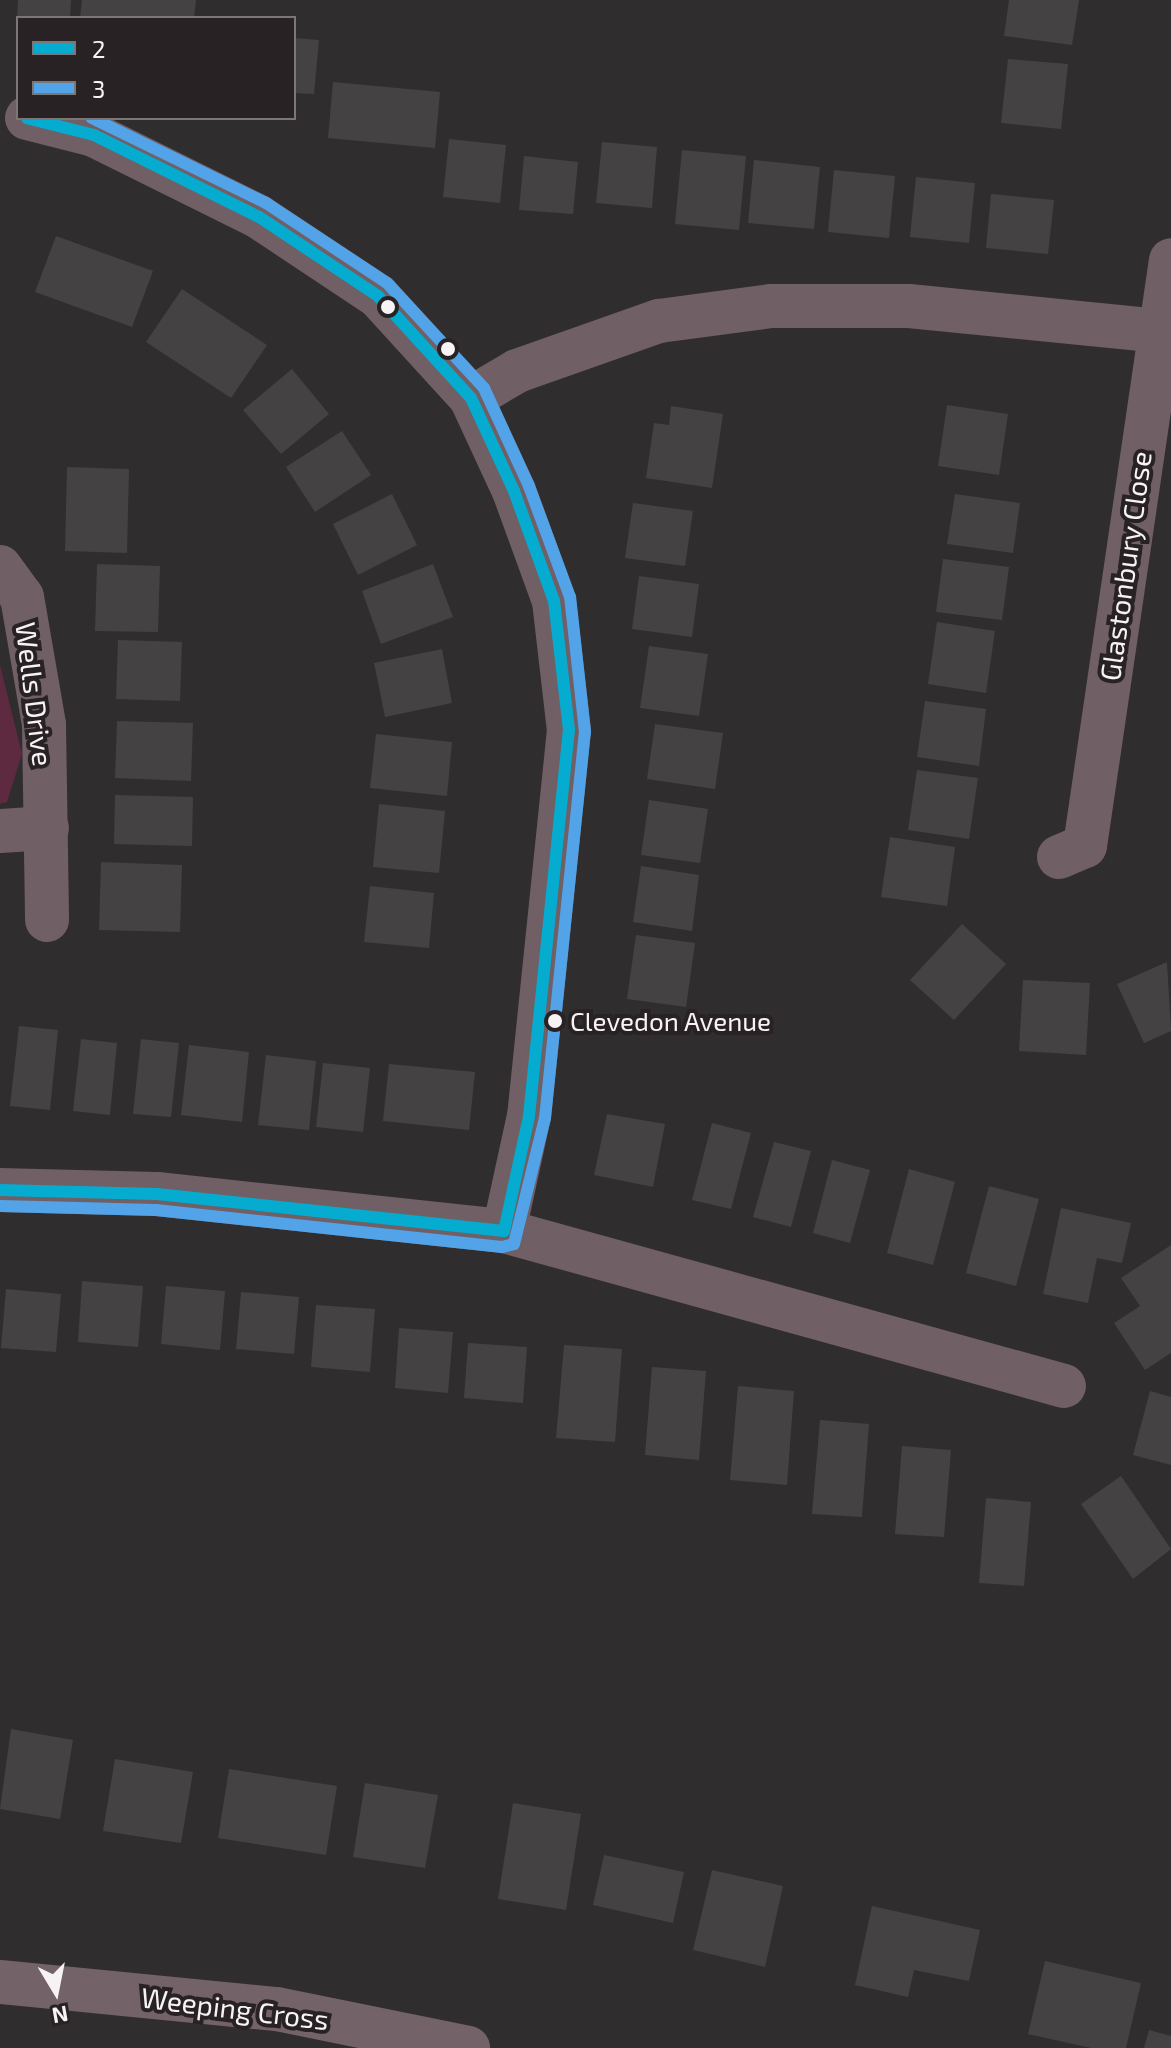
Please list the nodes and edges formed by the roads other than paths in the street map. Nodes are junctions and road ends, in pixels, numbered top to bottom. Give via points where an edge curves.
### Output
1 (35, 120) edge
2 (1171, 260) edge
3 (1159, 331) junction
4 (471, 398) junction
5 (0, 567) edge
6 (47, 828) junction
7 (0, 831) edge
8 (1059, 857) dead end
9 (47, 920) dead end
10 (0, 1190) edge
11 (504, 1231) junction
12 (1064, 1386) dead end
13 (0, 1982) edge
14 (468, 2048) edge

1 - 4 street via 94,135 259,217 378,296
2 - 3 street, Glastonbury Close
3 - 4 street via 909,306 771,306 659,321 517,371
3 - 8 street, Glastonbury Close via 1085,846
4 - 11 street via 514,491 554,601 569,730 529,1116
5 - 6 street, Wells Drive via 22,597 44,725
6 - 7 street
6 - 9 street, Wells Drive
10 - 11 street via 157,1194
11 - 12 street
13 - 14 highway, Weeping Cross via 277,2009

